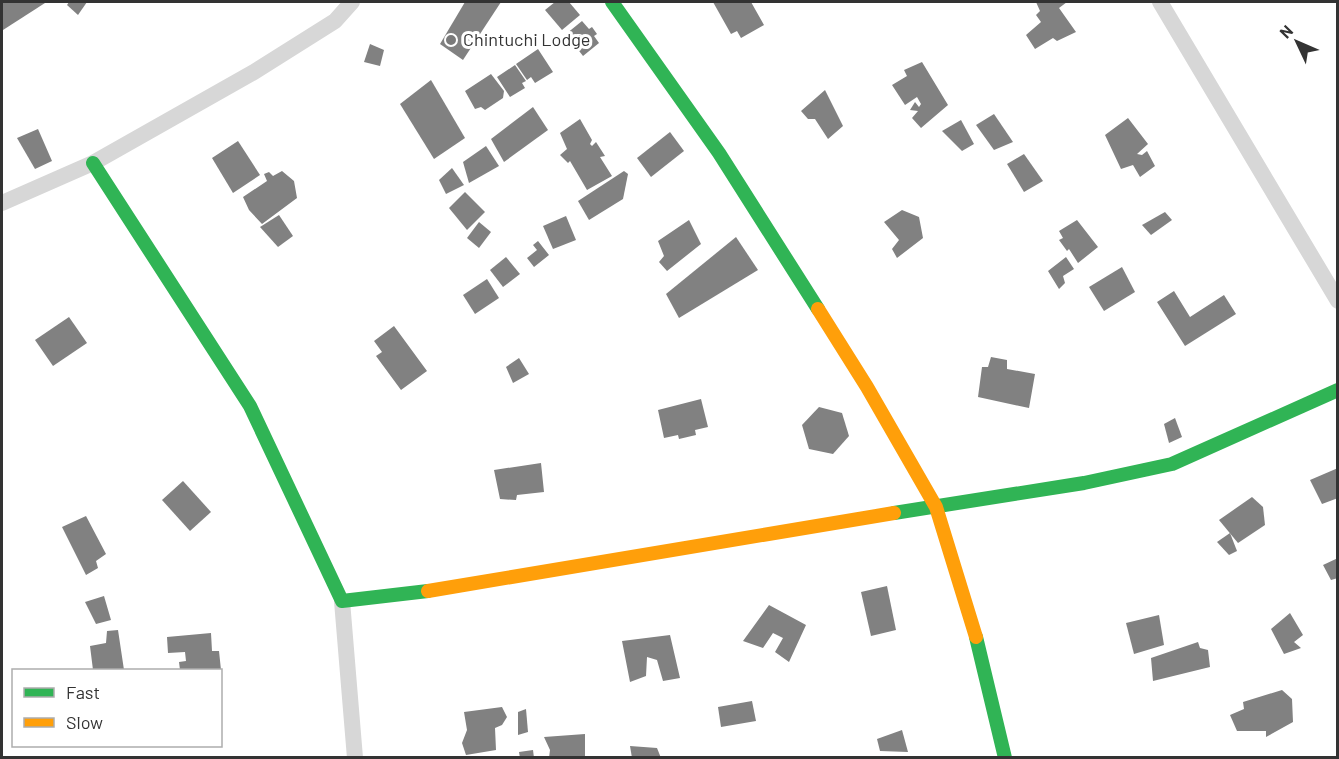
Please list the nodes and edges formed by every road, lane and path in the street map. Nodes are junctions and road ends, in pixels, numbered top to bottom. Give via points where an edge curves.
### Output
1 (352, 2) edge
2 (612, 2) edge
3 (1160, 2) edge
4 (93, 163) junction
5 (2, 203) edge
6 (1338, 301) edge
7 (1338, 390) edge
8 (936, 507) junction
9 (342, 601) junction
10 (356, 758) edge
11 (1005, 758) edge

1 - 4 street via 335,21 295,48
2 - 8 street via 719,153 867,387
3 - 6 street
4 - 5 street
4 - 9 street via 250,406
7 - 8 street via 1172,464
8 - 9 street via 461,587
8 - 11 street via 981,652
9 - 10 street

